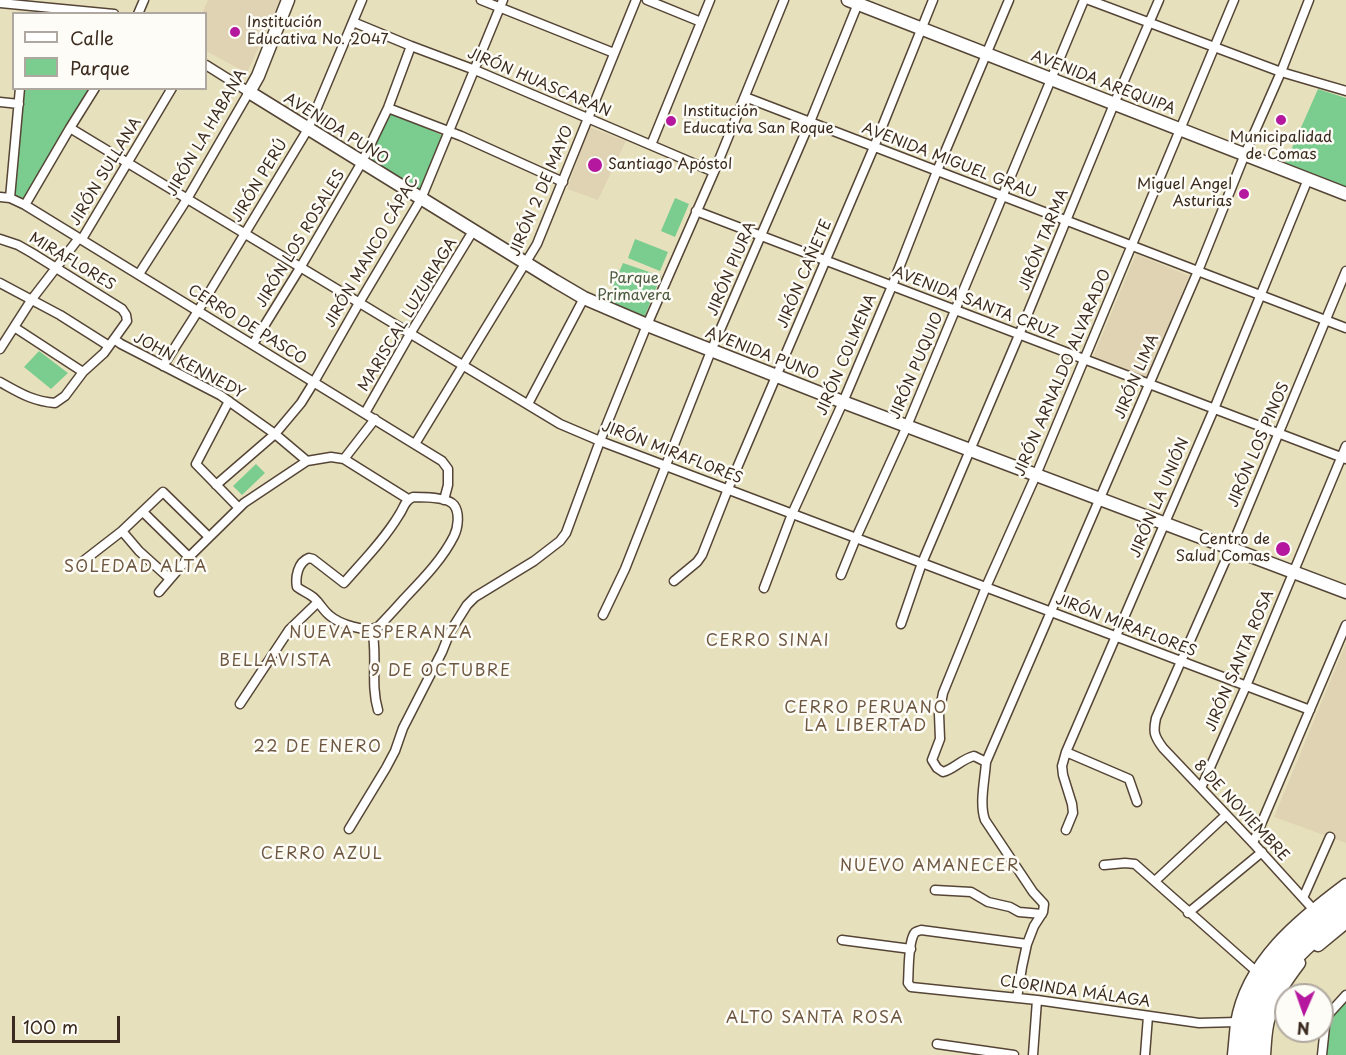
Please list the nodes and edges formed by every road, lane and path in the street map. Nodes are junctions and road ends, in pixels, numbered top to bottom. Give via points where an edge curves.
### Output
1 (288, 0) edge
2 (362, 0) edge
3 (482, 0) edge
4 (636, 0) edge
5 (647, 0) edge
6 (710, 0) edge
7 (784, 0) edge
8 (933, 0) edge
9 (1009, 0) edge
10 (1084, 0) edge
11 (1089, 0) edge
12 (1159, 0) edge
13 (1234, 0) edge
14 (1309, 0) edge
15 (855, 1) edge
16 (0, 3) edge
17 (501, 4) edge
18 (28, 9) edge
19 (80, 12) edge
20 (353, 22) junction
21 (701, 22) junction
22 (1149, 23) junction
23 (922, 29) junction
24 (411, 46) junction
25 (1215, 48) junction
26 (614, 53) junction
27 (987, 54) junction
28 (207, 66) edge
29 (476, 70) junction
30 (1281, 72) junction
31 (1051, 79) junction
32 (20, 90) edge
33 (94, 90) edge
34 (171, 90) edge
35 (1346, 91) edge
36 (249, 92) junction
37 (745, 97) junction
38 (0, 102) edge
39 (19, 104) junction
40 (1114, 104) junction
41 (388, 108) junction
42 (587, 119) junction
43 (810, 122) junction
44 (70, 128) junction
45 (308, 129) junction
46 (1181, 130) junction
47 (450, 132) junction
48 (651, 145) junction
49 (874, 147) junction
50 (1245, 154) junction
51 (362, 162) junction
52 (128, 163) junction
53 (937, 171) junction
54 (714, 172) junction
55 (1308, 179) junction
56 (563, 182) junction
57 (1346, 194) edge
58 (1002, 196) junction
59 (5, 197) edge
60 (187, 199) junction
61 (422, 199) junction
62 (25, 205) junction
63 (696, 211) junction
64 (1066, 220) junction
65 (473, 231) junction
66 (244, 234) junction
67 (761, 236) junction
68 (80, 238) junction
69 (0, 239) edge
70 (1132, 246) junction
71 (826, 261) junction
72 (526, 264) junction
73 (56, 268) junction
74 (300, 268) junction
75 (1198, 271) junction
76 (1346, 271) edge
77 (139, 274) junction
78 (0, 283) edge
79 (892, 286) junction
80 (1261, 295) junction
81 (584, 298) junction
82 (32, 299) junction
83 (359, 303) junction
84 (955, 310) junction
85 (198, 311) junction
86 (1326, 320) junction
87 (647, 325) junction
88 (14, 327) junction
89 (1346, 328) edge
90 (410, 334) junction
91 (1020, 334) junction
92 (112, 343) junction
93 (253, 344) junction
94 (0, 349) edge
95 (711, 351) junction
96 (1084, 359) junction
97 (163, 366) junction
98 (463, 366) junction
99 (83, 372) junction
100 (776, 376) junction
101 (0, 382) edge
102 (314, 382) junction
103 (1149, 384) junction
104 (229, 401) junction
105 (843, 402) junction
106 (528, 404) junction
107 (1214, 409) junction
108 (365, 413) junction
109 (375, 418) junction
110 (907, 426) junction
111 (1278, 433) junction
112 (275, 434) junction
113 (600, 441) junction
114 (415, 444) junction
115 (1346, 446) edge
116 (970, 450) junction
117 (1343, 458) edge
118 (344, 459) junction
119 (307, 461) junction
120 (666, 466) junction
121 (1036, 475) junction
122 (216, 485) junction
123 (728, 489) junction
124 (408, 499) junction
125 (1099, 499) junction
126 (444, 500) junction
127 (239, 508) junction
128 (143, 512) junction
129 (792, 514) junction
130 (1164, 523) junction
131 (122, 531) junction
132 (209, 537) junction
133 (856, 538) junction
134 (1231, 548) junction
135 (189, 557) junction
136 (82, 562) dead end
137 (922, 563) junction
138 (1292, 572) junction
139 (841, 575) dead end
140 (170, 579) junction
141 (674, 581) dead end
142 (986, 587) junction
143 (764, 588) dead end
144 (159, 592) dead end
145 (1346, 592) edge
146 (318, 602) junction
147 (1052, 612) junction
148 (603, 615) dead end
149 (901, 624) dead end
150 (1346, 625) edge
151 (376, 627) junction
152 (1116, 636) junction
153 (1181, 661) junction
154 (1246, 686) junction
155 (240, 704) dead end
156 (378, 710) dead end
157 (1310, 710) junction
158 (1154, 728) joint
159 (1066, 752) junction
160 (986, 762) junction
161 (1201, 788) junction
162 (1137, 802) dead end
163 (1226, 814) junction
164 (349, 829) dead end
165 (1066, 830) dead end
166 (1330, 837) dead end
167 (1253, 843) junction
168 (1262, 852) junction
169 (1104, 865) dead end
170 (1155, 881) junction
171 (1346, 885) edge
172 (936, 890) dead end
173 (1346, 897) edge
174 (1303, 898) junction
175 (1313, 909) junction
176 (1346, 912) edge
177 (1188, 913) junction
178 (1042, 914) junction
179 (1346, 922) edge
180 (842, 940) dead end
181 (1028, 944) junction
182 (911, 949) junction
183 (1257, 972) junction
184 (1286, 983) edge
185 (1346, 995) edge
186 (1017, 998) junction
187 (1037, 1000) junction
188 (1274, 1004) edge
189 (1334, 1006) edge
190 (1148, 1016) junction
191 (1237, 1022) junction
192 (937, 1044) dead end
193 (1014, 1055) edge
194 (1032, 1055) edge
195 (1144, 1055) edge
196 (1234, 1055) edge
197 (1245, 1055) edge
198 (1255, 1055) edge
199 (1264, 1055) edge

1 - 36 street, JIRÓN LA HABANA
2 - 20 street, JIRÓN PERÚ
3 - 17 street
4 - 26 street, JIRÓN 2 DE MAYO
5 - 21 street
6 - 21 street
7 - 37 street
8 - 23 street, JIRÓN CAÑETE
9 - 27 street, JIRÓN COLMENA
10 - 31 street, JIRÓN PUQUIO
11 - 22 street
12 - 22 street, JIRÓN TARMA
13 - 25 street, JIRÓN ARNALDO ALVARADO
14 - 30 street, JIRÓN LIMA
15 - 23 street, AVENIDA AREQUIPA
15 - 43 street, JIRÓN PIURA
16 - 18 street
17 - 26 street
17 - 29 street, JIRÓN MANCO CÁPAC
18 - 19 street
20 - 24 street, JIRÓN HUASCARAN
20 - 45 street, JIRÓN PERÚ
21 - 48 street
22 - 25 street
22 - 40 street, JIRÓN TARMA
23 - 27 street, AVENIDA AREQUIPA
23 - 49 street, JIRÓN CAÑETE
24 - 29 street, JIRÓN HUASCARAN
24 - 41 street, JIRÓN LOS ROSALES
25 - 30 street
25 - 46 street, JIRÓN ARNALDO ALVARADO
26 - 42 street, JIRÓN 2 DE MAYO
27 - 31 street, AVENIDA AREQUIPA
27 - 53 street, JIRÓN COLMENA
28 - 36 street, AVENIDA PUNO
29 - 42 street, JIRÓN HUASCARAN
29 - 47 street, JIRÓN MANCO CÁPAC
30 - 35 street
30 - 50 street, JIRÓN LIMA
31 - 40 street, AVENIDA AREQUIPA
31 - 58 street, JIRÓN PUQUIO
32 - 39 street
33 - 44 street
34 - 52 street, JIRÓN SULLANA
36 - 45 street, AVENIDA PUNO
36 - 60 street, JIRÓN LA HABANA
37 - 43 street, AVENIDA MIGUEL GRAU
37 - 54 street
38 - 39 street
39 - 59 street
40 - 46 street, AVENIDA AREQUIPA
40 - 64 street, JIRÓN TARMA
41 - 47 street
41 - 51 street, JIRÓN LOS ROSALES
42 - 48 street, JIRÓN HUASCARAN
42 - 56 street, JIRÓN 2 DE MAYO
43 - 49 street, AVENIDA MIGUEL GRAU
43 - 67 street, JIRÓN PIURA
44 - 52 street, JIRÓN MIRAFLORES
44 - 62 street
45 - 51 street, AVENIDA PUNO
45 - 66 street, JIRÓN PERÚ
46 - 50 street, AVENIDA AREQUIPA
46 - 70 street, JIRÓN ARNALDO ALVARADO
47 - 56 street
47 - 61 street, JIRÓN MANCO CÁPAC
48 - 54 street, JIRÓN HUASCARAN
49 - 53 street, AVENIDA MIGUEL GRAU
49 - 71 street, JIRÓN CAÑETE
50 - 55 street, AVENIDA AREQUIPA
50 - 75 street, JIRÓN LIMA
51 - 61 street, AVENIDA PUNO
51 - 74 street, JIRÓN LOS ROSALES
52 - 60 street, JIRÓN MIRAFLORES
52 - 68 street, JIRÓN SULLANA
53 - 58 street, AVENIDA MIGUEL GRAU
53 - 79 street, JIRÓN COLMENA
54 - 63 street
55 - 57 street, AVENIDA AREQUIPA
55 - 80 street, JIRÓN LA UNIÓN
56 - 72 street, JIRÓN 2 DE MAYO
58 - 64 street, AVENIDA MIGUEL GRAU
58 - 84 street, JIRÓN PUQUIO
59 - 62 street, CERRO DE PASCO
60 - 66 street, JIRÓN MIRAFLORES
60 - 77 street, JIRÓN LA HABANA
61 - 65 street, AVENIDA PUNO
61 - 83 street, JIRÓN MANCO CÁPAC
62 - 68 street, CERRO DE PASCO
63 - 67 street, AVENIDA SANTA CRUZ
63 - 87 street
64 - 70 street, AVENIDA MIGUEL GRAU
64 - 91 street, JIRÓN TARMA
65 - 72 street, AVENIDA PUNO
65 - 90 street, MARISCAL LUZURIAGA
66 - 74 street, JIRÓN MIRAFLORES
66 - 85 street, JIRÓN PERÚ
67 - 71 street, AVENIDA SANTA CRUZ
67 - 95 street, JIRÓN PIURA
68 - 73 street, JIRÓN SULLANA
68 - 77 street, CERRO DE PASCO
69 - 73 street, MIRAFLORES
70 - 75 street, AVENIDA MIGUEL GRAU
70 - 96 street, JIRÓN ARNALDO ALVARADO
71 - 79 street, AVENIDA SANTA CRUZ
71 - 100 street, JIRÓN CAÑETE
72 - 81 street, AVENIDA PUNO
72 - 98 street, JIRÓN 2 DE MAYO
73 - 82 street, JIRÓN SULLANA
73 - 92 street, MIRAFLORES via 122,309 127,321
74 - 83 street, JIRÓN MIRAFLORES
74 - 93 street, JIRÓN LOS ROSALES
75 - 80 street, AVENIDA MIGUEL GRAU
75 - 103 street, JIRÓN LIMA
76 - 86 street, JIRÓN LOS PINOS
77 - 85 street, CERRO DE PASCO
78 - 82 street, JOHN KENNEDY
79 - 84 street, AVENIDA SANTA CRUZ
79 - 105 street, JIRÓN COLMENA
80 - 86 street, AVENIDA MIGUEL GRAU
80 - 107 street, JIRÓN LA UNIÓN
81 - 87 street, AVENIDA PUNO
81 - 106 street
82 - 88 street, JIRÓN SULLANA
82 - 92 street, JOHN KENNEDY
83 - 90 street, JIRÓN MIRAFLORES
83 - 102 street, JIRÓN MANCO CÁPAC
84 - 91 street, AVENIDA SANTA CRUZ
84 - 110 street, JIRÓN PUQUIO
85 - 93 street, CERRO DE PASCO
85 - 97 street, JIRÓN PERÚ
86 - 89 street, AVENIDA MIGUEL GRAU
86 - 111 street, JIRÓN LOS PINOS
87 - 95 street, AVENIDA PUNO
87 - 113 street
88 - 94 street, JIRÓN SULLANA
88 - 99 street
90 - 98 street, JIRÓN MIRAFLORES
90 - 108 street, MARISCAL LUZURIAGA
91 - 96 street, AVENIDA SANTA CRUZ
91 - 116 street, JIRÓN TARMA
92 - 97 street, JOHN KENNEDY
92 - 99 street
93 - 102 street, CERRO DE PASCO
95 - 100 street, AVENIDA PUNO
95 - 120 street, JIRÓN PIURA
96 - 103 street, AVENIDA SANTA CRUZ
96 - 121 street, JIRÓN ARNALDO ALVARADO
97 - 104 street, JOHN KENNEDY
98 - 106 street, JIRÓN MIRAFLORES
98 - 114 street, JIRÓN 2 DE MAYO
99 - 101 street via 55,403 33,399
100 - 105 street, AVENIDA PUNO
100 - 123 street, JIRÓN CAÑETE
102 - 108 street, CERRO DE PASCO
102 - 112 street, JIRÓN MANCO CÁPAC
103 - 107 street, AVENIDA SANTA CRUZ
103 - 125 street, JIRÓN LIMA
104 - 112 street, JOHN KENNEDY
104 - 122 street via 196,464
105 - 110 street, AVENIDA PUNO
105 - 129 street, JIRÓN COLMENA
106 - 113 street, JIRÓN MIRAFLORES
107 - 111 street, AVENIDA SANTA CRUZ
107 - 130 street, JIRÓN LA UNIÓN
108 - 109 street, CERRO DE PASCO
109 - 114 street, CERRO DE PASCO
109 - 118 street
110 - 116 street, AVENIDA PUNO
110 - 133 street, JIRÓN PUQUIO
111 - 117 street, AVENIDA SANTA CRUZ
111 - 134 street, JIRÓN LOS PINOS
112 - 119 street, JOHN KENNEDY
112 - 122 street, JIRÓN MANCO CÁPAC
113 - 120 street, JIRÓN MIRAFLORES
113 - 164 street via 560,541 475,597 457,620 395,751
114 - 126 street, CERRO DE PASCO via 448,469
115 - 117 street, JIRÓN SANTA ROSA
116 - 121 street, AVENIDA PUNO
116 - 137 street, JIRÓN TARMA
117 - 138 street, JIRÓN SANTA ROSA
118 - 119 street
118 - 124 street
119 - 127 street
120 - 123 street, JIRÓN MIRAFLORES
120 - 148 street, JIRÓN PIURA
121 - 125 street, AVENIDA PUNO
121 - 142 street, JIRÓN ARNALDO ALVARADO
122 - 127 street
123 - 129 street, JIRÓN MIRAFLORES
123 - 141 street, JIRÓN CAÑETE via 702,555
124 - 126 street via 423,496
124 - 146 street via 379,543 344,583 314,559 304,560 297,573 297,587
125 - 130 street, AVENIDA PUNO
125 - 147 street, JIRÓN LIMA
126 - 151 street via 455,507 455,535 419,583
127 - 132 street
128 - 131 street
128 - 132 street via 163,492
128 - 135 street
129 - 133 street, JIRÓN MIRAFLORES
129 - 143 street, JIRÓN COLMENA
130 - 134 street, AVENIDA PUNO
130 - 152 street, JIRÓN LA UNIÓN
131 - 136 street
131 - 140 street
132 - 135 street
133 - 137 street, JIRÓN MIRAFLORES
133 - 139 street, JIRÓN PUQUIO
134 - 138 street, AVENIDA PUNO
134 - 153 street, JIRÓN LOS PINOS
135 - 140 street
137 - 142 street, JIRÓN MIRAFLORES
137 - 149 street, JIRÓN TARMA
138 - 145 street, AVENIDA PUNO
138 - 154 street, JIRÓN SANTA ROSA
140 - 144 street
142 - 147 street, JIRÓN MIRAFLORES
142 - 160 street, JIRÓN ARNALDO ALVARADO via 943,693 940,739 932,760 943,772 974,756
146 - 151 street via 338,621 365,629
146 - 155 street via 289,630
147 - 152 street, JIRÓN MIRAFLORES
147 - 160 street, JIRÓN LIMA
150 - 157 street
151 - 156 street via 374,691
152 - 153 street, JIRÓN MIRAFLORES
152 - 159 street, JIRÓN LA UNIÓN
153 - 154 street, JIRÓN MIRAFLORES
153 - 158 street, JIRÓN LOS PINOS
154 - 157 street, JIRÓN MIRAFLORES
154 - 161 street, JIRÓN SANTA ROSA
157 - 167 street
158 - 161 street, 8 DE NOVIEMBRE via 1162,748
159 - 162 street via 1129,779
159 - 165 street, JIRÓN LA UNIÓN via 1062,766 1072,813
160 - 178 street, JIRÓN LIMA via 982,805 985,820 1044,904
161 - 163 street, 8 DE NOVIEMBRE
163 - 167 street, 8 DE NOVIEMBRE
163 - 170 street
166 - 174 street
167 - 168 street, 8 DE NOVIEMBRE
168 - 174 street, 8 DE NOVIEMBRE
168 - 177 street
169 - 170 street via 1135,864
170 - 177 street
171 - 175 street
172 - 178 street via 971,892 1019,912
173 - 197 highway via 1282,953 1269,971 1250,1010
174 - 175 street, 8 DE NOVIEMBRE
175 - 183 street via 1283,938
176 - 198 highway via 1304,947 1275,983 1263,1008
177 - 183 street
178 - 181 street
179 - 184 street via 1299,963
180 - 182 street
181 - 182 street via 921,930 913,935
181 - 186 street
182 - 186 street, CLORINDA MÁLAGA via 911,987
183 - 191 street
185 - 189 street
186 - 187 street, CLORINDA MÁLAGA
187 - 190 street, CLORINDA MÁLAGA
187 - 194 street
188 - 199 street
190 - 191 street, CLORINDA MÁLAGA via 1199,1023
190 - 195 street
191 - 196 street
192 - 193 street

